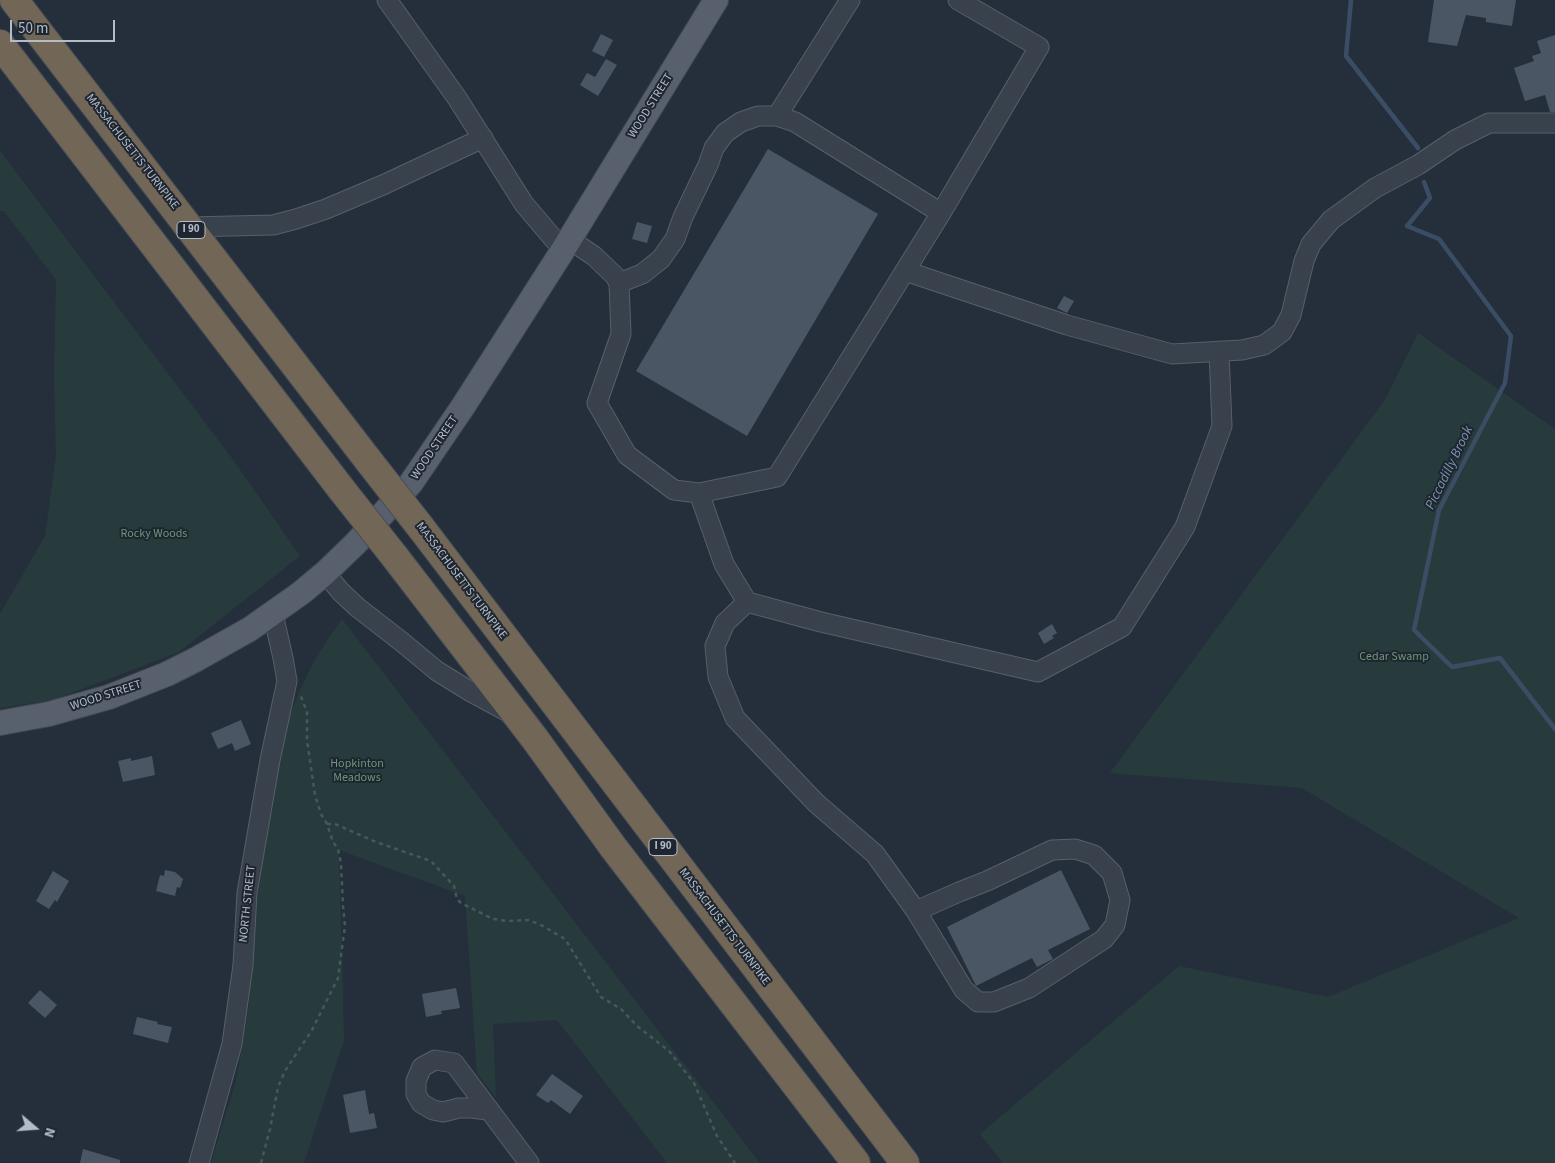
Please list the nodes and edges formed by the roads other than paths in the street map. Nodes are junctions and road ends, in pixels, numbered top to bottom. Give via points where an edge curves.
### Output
1 (14, 0) edge
2 (387, 0) edge
3 (716, 0) edge
4 (850, 0) edge
5 (958, 0) edge
6 (0, 44) edge
7 (777, 116) junction
8 (1555, 123) edge
9 (483, 138) junction
10 (941, 213) junction
11 (189, 227) junction
12 (566, 245) junction
13 (905, 271) junction
14 (619, 283) junction
15 (1219, 351) junction
16 (700, 493) junction
17 (325, 573) junction
18 (746, 602) junction
19 (272, 614) junction
20 (518, 718) junction
21 (0, 723) edge
22 (916, 912) junction
23 (488, 1110) dead end
24 (199, 1163) edge
25 (529, 1163) edge
26 (856, 1163) edge
27 (905, 1163) edge

1 - 11 highway, MASSACHUSETTS TURNPIKE / I 90
2 - 9 street
3 - 12 main road, WOOD STREET
4 - 7 street
5 - 10 street via 1038,47
6 - 20 highway, bridge
7 - 10 street via 795,122
7 - 14 street via 758,116 740,122 725,133 714,148 675,240 661,259 642,274
8 - 15 street via 1489,123 1376,188 1331,220 1311,244 1291,315 1282,332 1264,345
9 - 11 street via 326,209 273,226
9 - 12 street via 524,204
10 - 13 street
11 - 27 highway, MASSACHUSETTS TURNPIKE / I 90, bridge
12 - 14 street via 594,256
12 - 17 main road, WOOD STREET via 411,483
13 - 15 street via 1067,325 1172,354
13 - 16 street via 778,477
14 - 16 street via 621,334 597,403 627,455 674,490
15 - 18 street via 1222,426 1185,527 1122,627 1038,672
16 - 18 street via 724,564
17 - 19 main road, WOOD STREET
17 - 20 street via 357,607 437,671
18 - 22 street via 725,623 714,646 718,676 734,718 816,803 875,854
19 - 21 main road, WOOD STREET via 196,660 138,686 49,714
19 - 24 street, NORTH STREET via 287,681 247,893 243,965 232,1044
20 - 26 highway
22 - 22 street via 1052,850 1075,849 1094,855 1112,873 1120,900 1115,925 1104,939 1029,988 994,1002 978,1002 964,990
23 - 25 street

